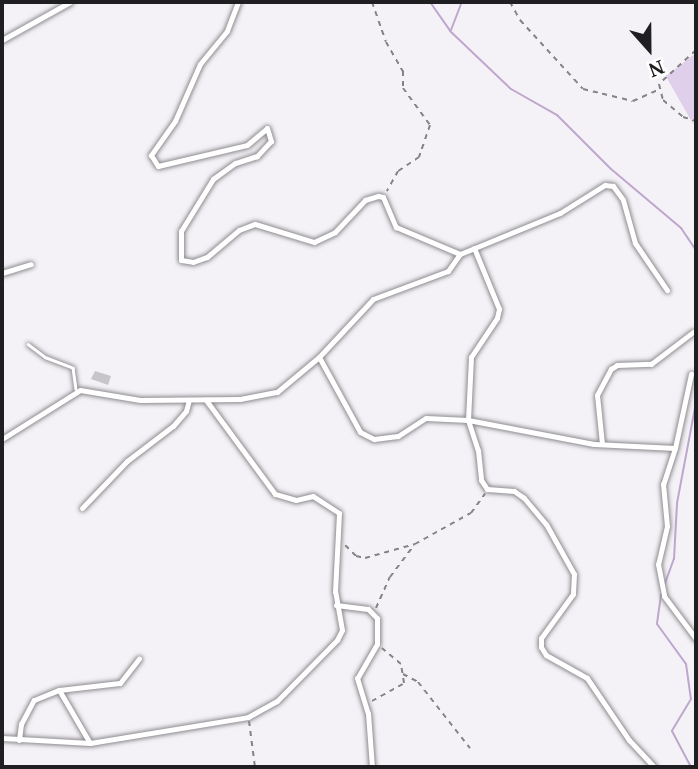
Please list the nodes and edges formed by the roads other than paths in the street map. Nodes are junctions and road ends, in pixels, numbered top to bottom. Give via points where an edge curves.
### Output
1 (70, 2) edge
2 (238, 2) edge
3 (2, 40) edge
4 (474, 248) junction
5 (460, 254) junction
6 (31, 264) dead end
7 (2, 273) edge
8 (667, 290) dead end
9 (693, 332) dead end
10 (28, 344) dead end
11 (319, 356) junction
12 (691, 374) dead end
13 (76, 393) junction
14 (188, 400) junction
15 (206, 400) junction
16 (468, 420) junction
17 (2, 439) edge
18 (602, 444) junction
19 (675, 448) junction
20 (82, 508) dead end
21 (336, 605) junction
22 (696, 639) edge
23 (139, 659) dead end
24 (59, 690) junction
25 (2, 738) edge
26 (19, 740) junction
27 (90, 743) junction
28 (372, 767) edge
29 (654, 767) edge

1 - 3 street
2 - 5 street via 227,31 200,64 175,121 151,155 158,166 247,145 267,128 271,141 257,156 235,163 213,179 181,231 181,260 207,257 239,230 255,224 314,242 335,232 365,200 383,197 396,227
4 - 5 street
4 - 8 street via 560,213 605,185 613,186 623,200 635,243
4 - 16 street via 499,309 471,357
5 - 11 street via 448,271 373,299
6 - 7 street
9 - 18 street via 651,364 611,369 597,395
10 - 13 lane via 45,357 74,368
11 - 15 street via 277,392
11 - 16 street via 366,437 398,436 426,418
12 - 19 street
13 - 14 street
13 - 17 street
14 - 15 street
14 - 20 street via 186,411 173,426 127,461
15 - 21 street via 275,494 296,500 313,496 339,513
16 - 18 street
16 - 29 street via 487,489 514,491 524,498 546,524 574,574 573,594 541,638 541,647 546,655 587,678 629,740
18 - 19 street
19 - 22 street via 663,484 667,526 658,564 664,596
21 - 27 street via 342,621 337,640 277,701 248,717
21 - 28 street via 375,613 377,644 357,678
23 - 24 street via 120,683
24 - 26 street via 34,700
24 - 27 street
25 - 26 street
26 - 27 street

